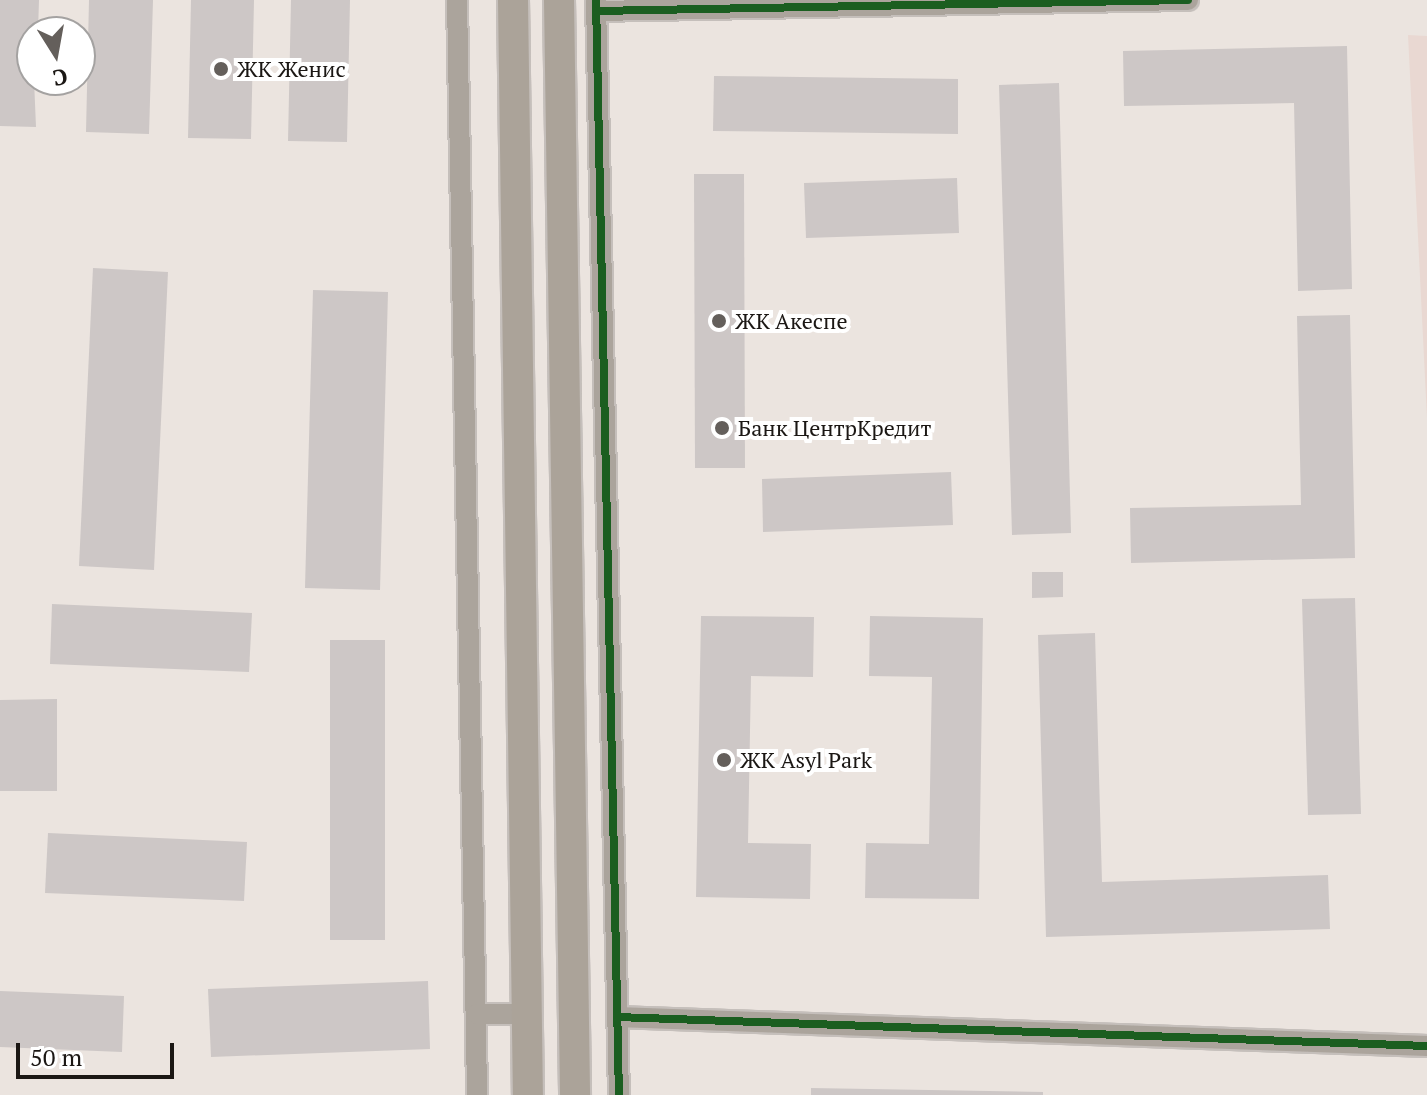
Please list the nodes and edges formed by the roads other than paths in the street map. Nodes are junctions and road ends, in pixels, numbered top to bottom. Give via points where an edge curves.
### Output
1 (457, 0) edge
2 (513, 0) edge
3 (559, 0) edge
4 (1188, 0) edge
5 (596, 5) edge
6 (561, 162) junction
7 (515, 164) junction
8 (477, 1014) junction
9 (527, 1014) junction
10 (617, 1017) junction
11 (1427, 1046) edge
12 (480, 1091) edge
13 (528, 1095) edge
14 (575, 1095) edge
15 (619, 1095) edge

1 - 8 street
2 - 7 main road
3 - 6 main road
4 - 5 street
5 - 10 street
6 - 7 main road
6 - 14 main road
7 - 9 main road
8 - 9 street
8 - 12 street
9 - 13 main road
10 - 11 street
10 - 15 street

